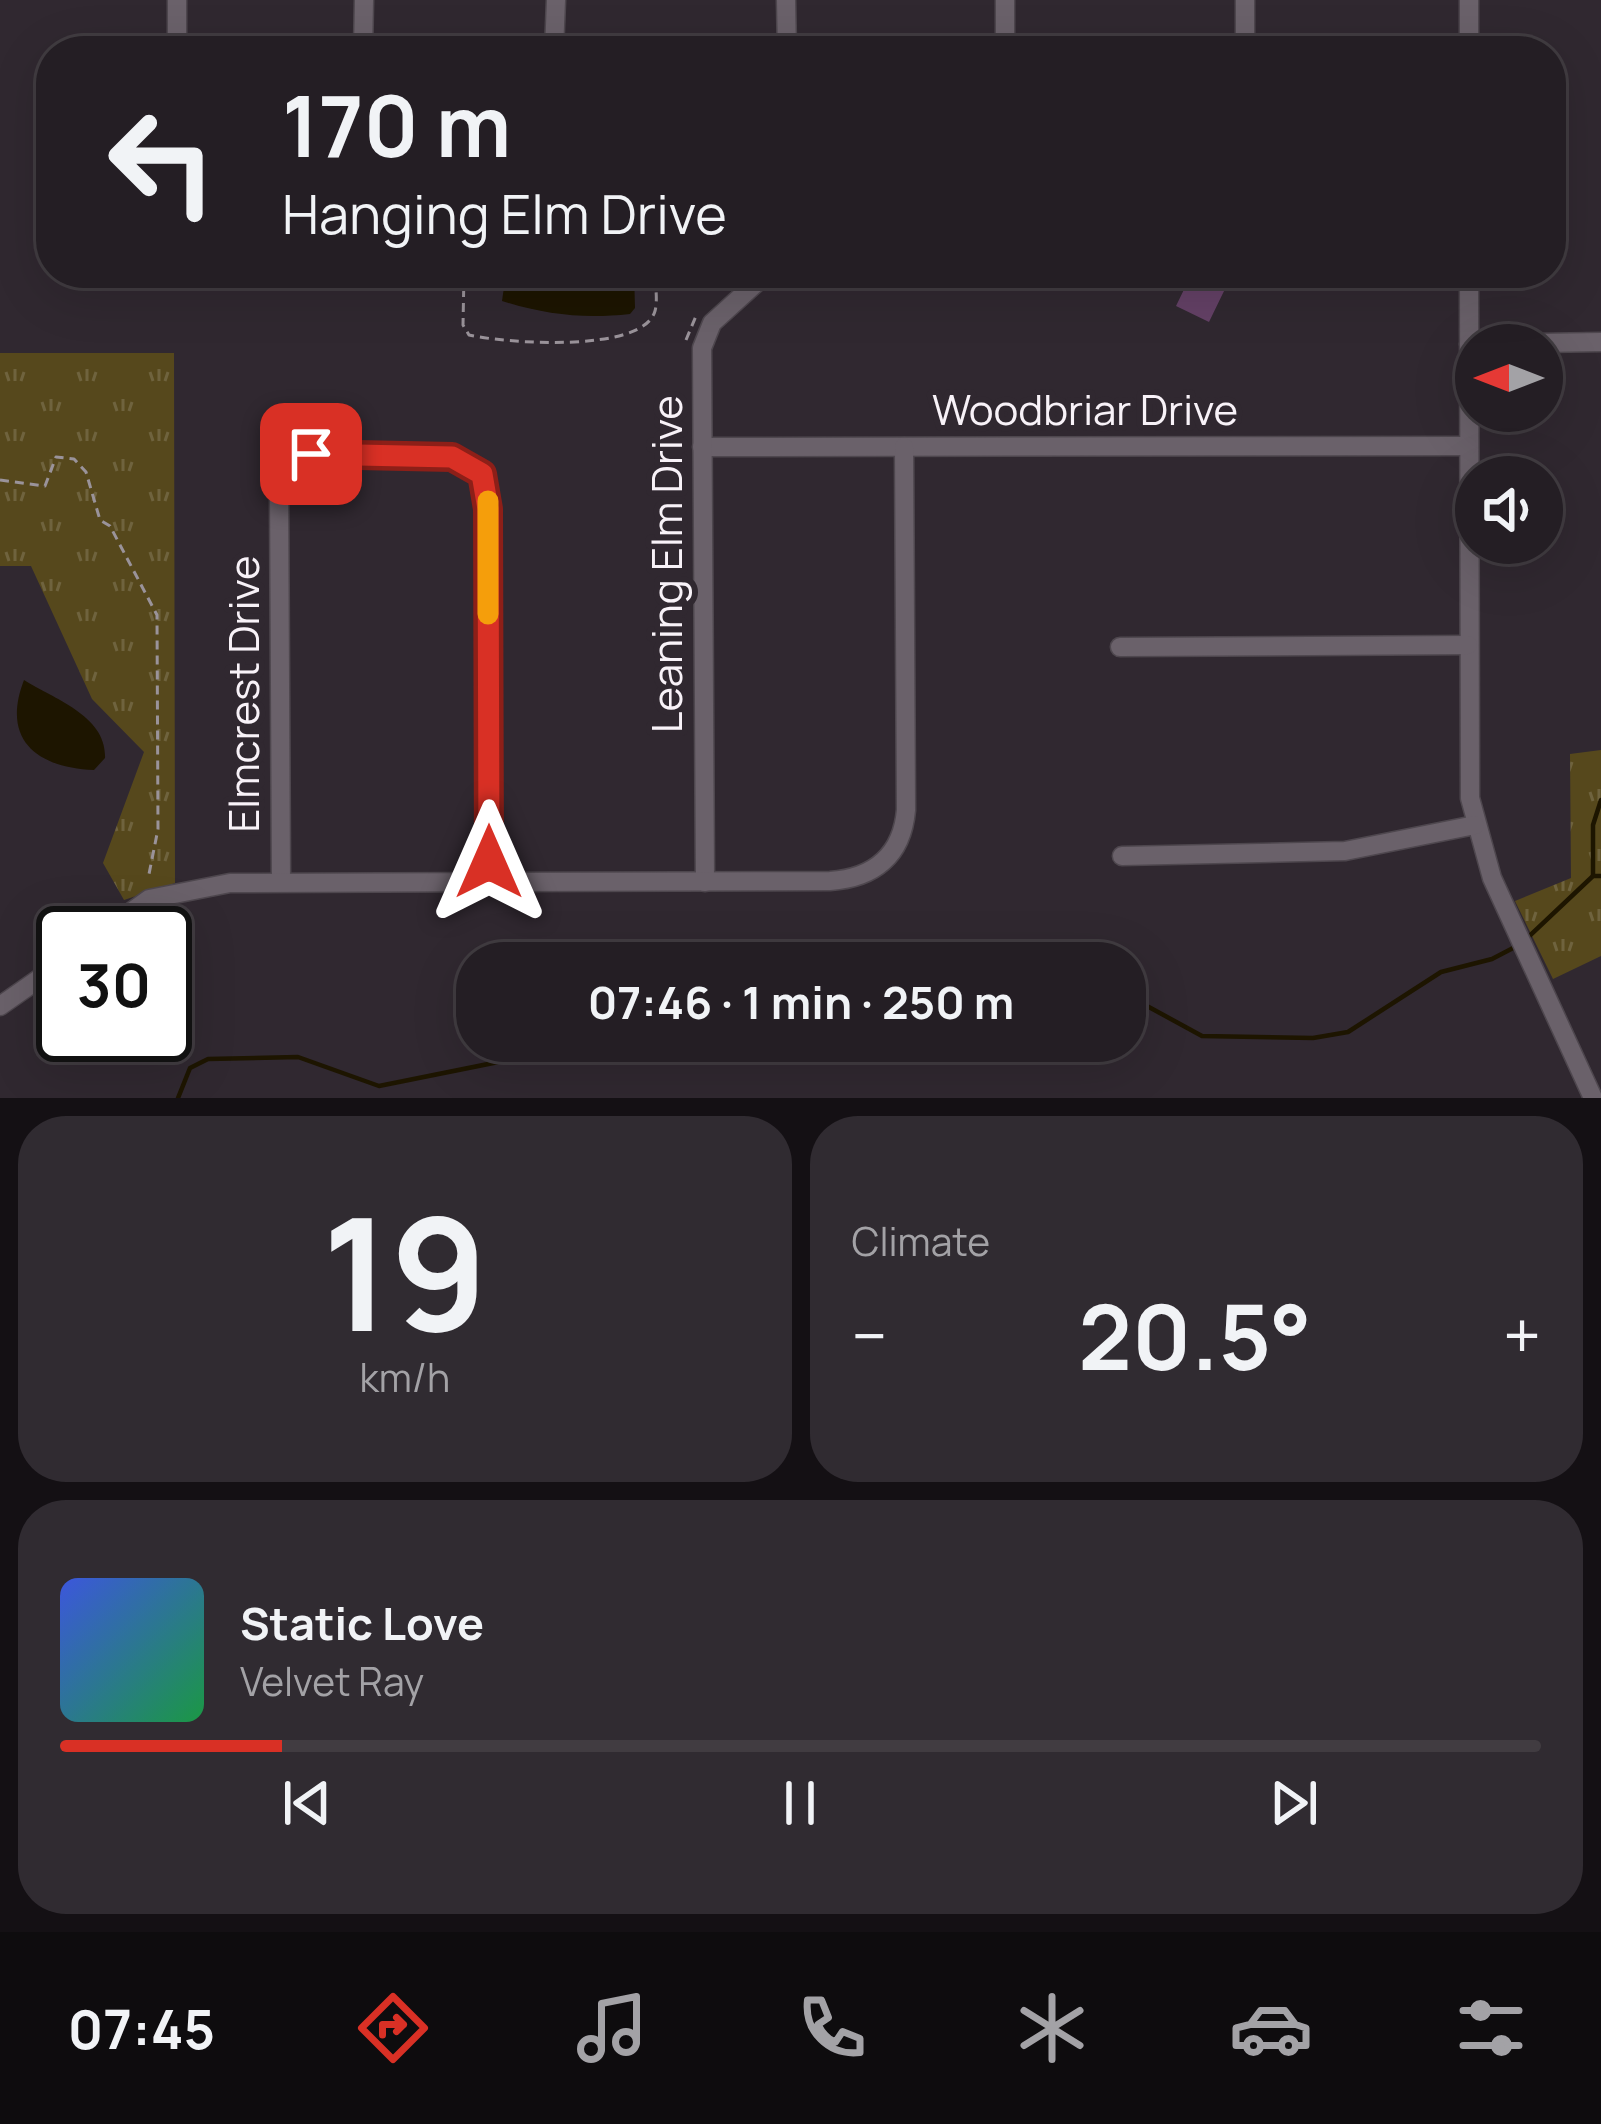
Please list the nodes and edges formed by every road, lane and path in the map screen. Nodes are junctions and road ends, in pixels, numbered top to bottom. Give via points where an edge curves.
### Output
1 (177, 0) edge
2 (364, 0) edge
3 (556, 0) edge
4 (786, 0) edge
5 (1005, 0) edge
6 (1245, 0) edge
7 (1469, 0) edge
8 (177, 36) edge
9 (363, 36) edge
10 (555, 36) edge
11 (787, 36) edge
12 (1005, 36) edge
13 (1245, 36) edge
14 (1469, 36) edge
15 (464, 288) edge
16 (655, 288) edge
17 (751, 288) edge
18 (1469, 288) edge
19 (1468, 324) edge
20 (1601, 342) edge
21 (1563, 343) edge
22 (1468, 432) edge
23 (1468, 446) junction
24 (702, 447) junction
25 (904, 447) junction
26 (0, 480) edge
27 (1468, 645) junction
28 (1120, 647) dead end
29 (1475, 825) junction
30 (1122, 856) dead end
31 (281, 881) junction
32 (489, 882) junction
33 (705, 882) junction
34 (148, 899) junction
35 (139, 906) edge
36 (36, 981) edge
37 (0, 1006) edge
38 (1593, 1098) edge

1 - 8 street
2 - 9 street
3 - 10 street
4 - 11 street
5 - 12 street
6 - 13 street
7 - 14 street
15 - 16 path via 470,335 566,342 646,325
17 - 24 street, Leaning Elm Drive via 706,332
18 - 19 street
20 - 21 street
22 - 23 street
23 - 25 street, Woodbriar Drive
23 - 27 street
24 - 25 street, Woodbriar Drive
24 - 33 street, Leaning Elm Drive
25 - 33 street via 906,810 898,844 864,875
26 - 34 path via 45,486 56,458 74,459 100,520 154,600 159,770
27 - 28 street
27 - 29 street
29 - 30 street via 1346,851
29 - 38 street
31 - 32 street
31 - 32 street, Elmcrest Drive via 279,486 292,460 311,454 452,457 482,474
31 - 34 street
32 - 33 street
34 - 35 street
36 - 37 street

